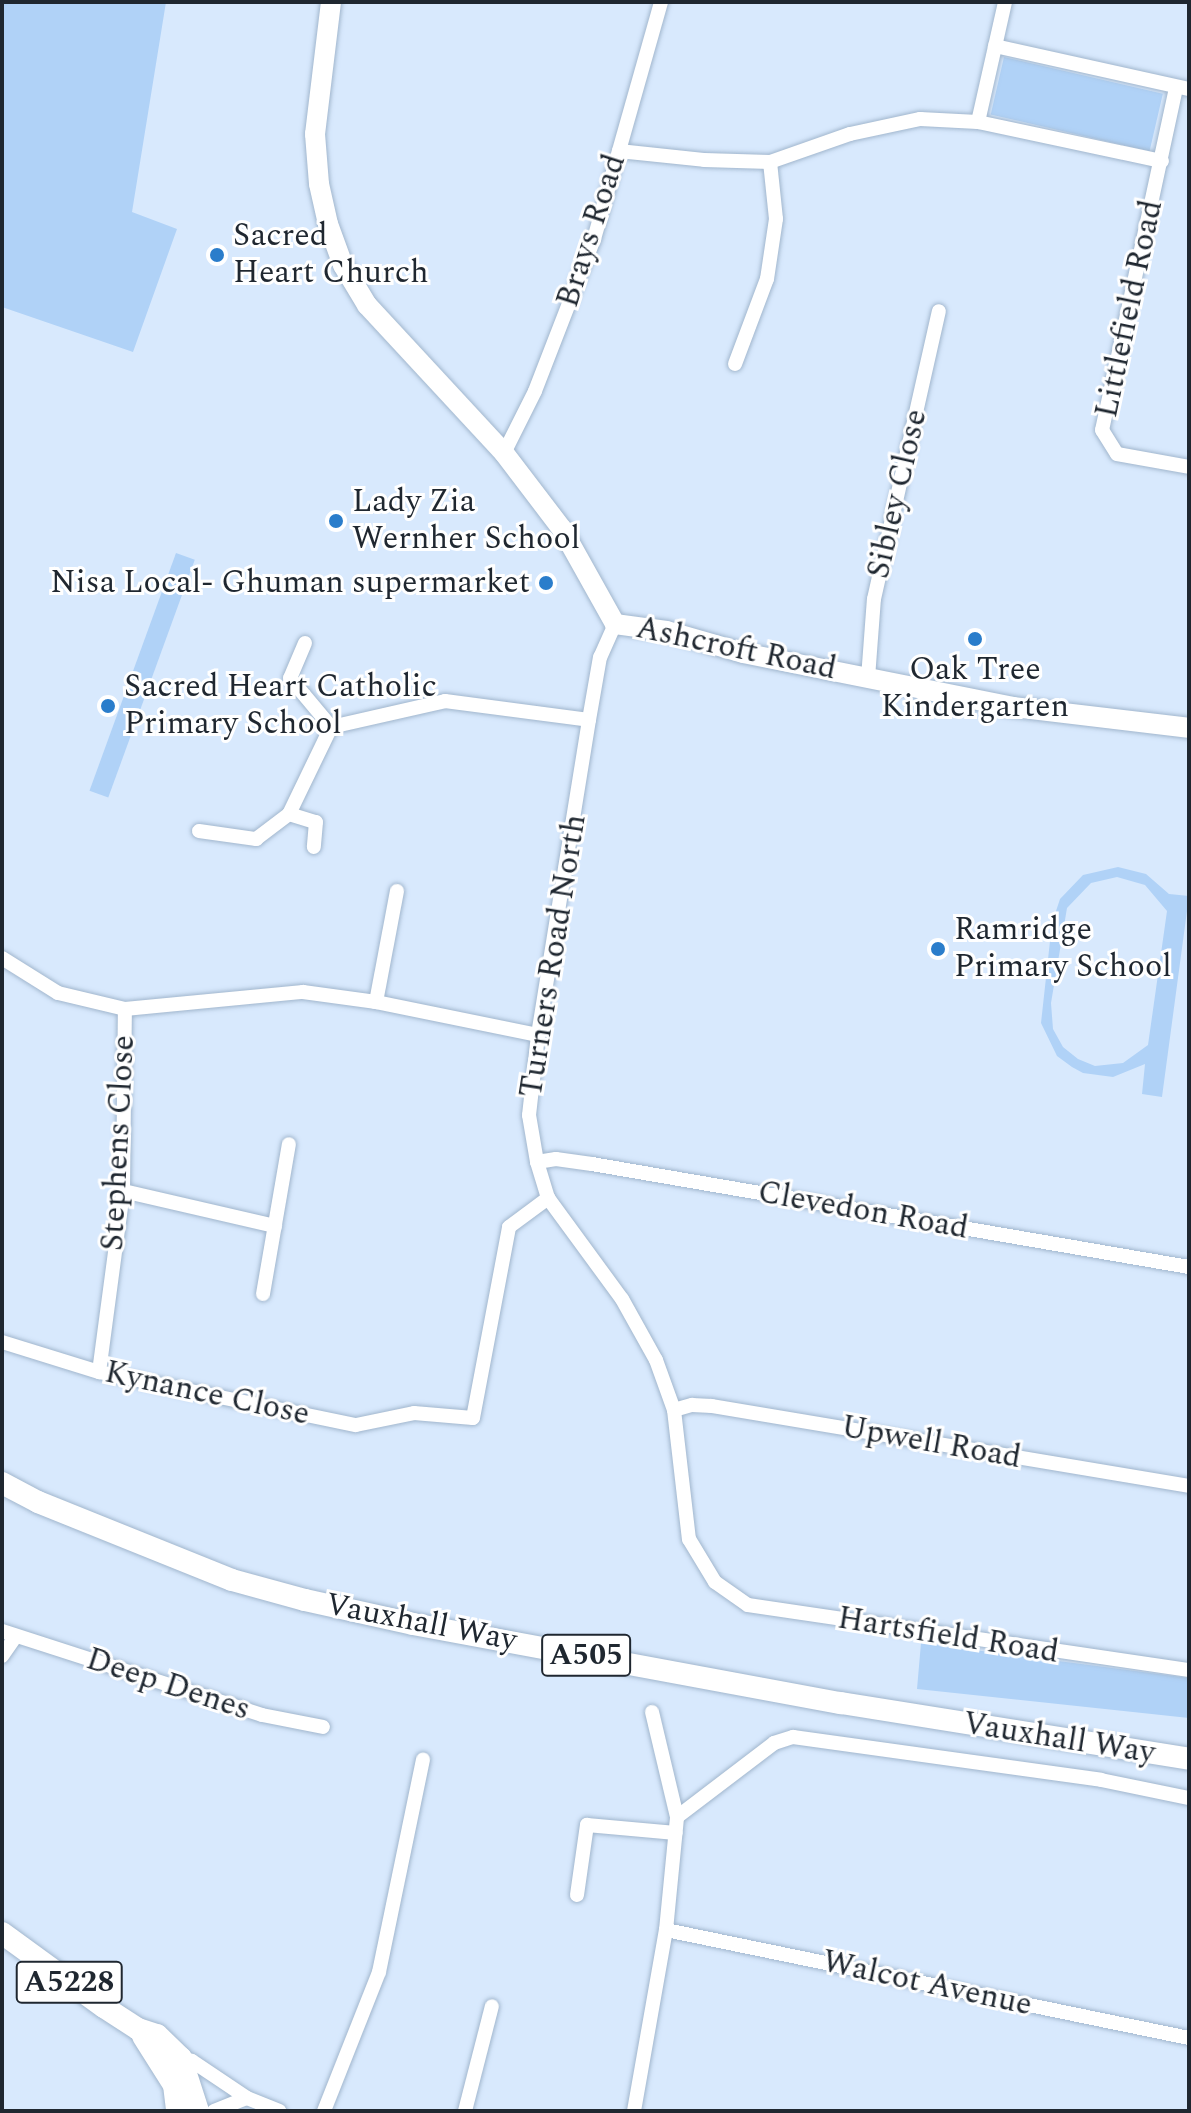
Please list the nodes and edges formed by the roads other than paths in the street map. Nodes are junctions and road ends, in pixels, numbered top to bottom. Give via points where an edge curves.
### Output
1 (331, 2) edge
2 (661, 2) edge
3 (1005, 2) edge
4 (995, 46) junction
5 (1182, 88) edge
6 (978, 122) junction
7 (619, 151) junction
8 (1162, 161) junction
9 (770, 162) junction
10 (939, 311) dead end
11 (735, 364) dead end
12 (504, 453) junction
13 (1189, 467) edge
14 (615, 624) junction
15 (305, 643) dead end
16 (868, 678) junction
17 (589, 720) junction
18 (331, 727) junction
19 (1189, 728) edge
20 (289, 814) junction
21 (199, 831) dead end
22 (314, 847) dead end
23 (397, 891) dead end
24 (2, 958) edge
25 (376, 1002) junction
26 (125, 1009) junction
27 (538, 1035) junction
28 (289, 1144) dead end
29 (537, 1162) junction
30 (123, 1191) junction
31 (548, 1198) junction
32 (275, 1226) junction
33 (1189, 1267) edge
34 (263, 1294) dead end
35 (2, 1342) edge
36 (99, 1372) junction
37 (674, 1410) junction
38 (2, 1483) edge
39 (1189, 1486) edge
40 (715, 1582) joint
41 (9, 1634) edge
42 (2, 1656) edge
43 (1189, 1670) edge
44 (652, 1712) dead end
45 (323, 1727) dead end
46 (1189, 1759) edge
47 (423, 1760) dead end
48 (1189, 1798) edge
49 (676, 1825) junction
50 (577, 1895) dead end
51 (666, 1930) junction
52 (2, 1933) edge
53 (492, 2006) dead end
54 (138, 2029) junction
55 (1189, 2038) edge
56 (181, 2058) junction
57 (247, 2098) junction
58 (177, 2111) edge
59 (198, 2111) edge
60 (214, 2111) edge
61 (280, 2111) edge
62 (324, 2111) edge
63 (465, 2111) edge
64 (634, 2111) edge

1 - 12 street, Ashcroft Road via 315,134 319,184 343,265 367,305
2 - 7 street, Brays Road
3 - 4 street
4 - 5 street
4 - 6 street
5 - 8 street, Littlefield Road
6 - 8 street
6 - 9 street via 920,119 850,134
7 - 9 street
7 - 12 street, Brays Road via 594,239 535,391
8 - 13 street, Littlefield Road via 1102,430 1117,454
9 - 11 street via 776,219 767,279
10 - 16 street, Sibley Close via 874,599
12 - 14 street, Ashcroft Road via 562,529
14 - 16 street, Ashcroft Road via 667,631 743,653
14 - 17 street, Turners Road North via 600,657
15 - 18 street via 290,678
16 - 19 street, Ashcroft Road via 1014,707
17 - 18 street via 445,701
17 - 27 street, Turners Road North
18 - 20 street
20 - 21 street via 256,839
20 - 22 street via 316,822
23 - 25 street
24 - 26 street via 58,993
25 - 26 street via 303,992
25 - 27 street
26 - 30 street, Stephens Close
27 - 29 street, Turners Road North via 529,1115
28 - 32 street
29 - 31 street, Turners Road North
29 - 33 street, Clevedon Road via 592,1164
30 - 32 street
30 - 36 street, Stephens Close
31 - 36 street, Kynance Close via 509,1227 473,1418 414,1413 356,1425
31 - 37 street, Turners Road North via 642,1329
32 - 34 street
35 - 36 street, Kynance Close
37 - 39 street, Upwell Road via 712,1406
37 - 40 street, Turners Road North via 689,1539
38 - 46 main road, Vauxhall Way / A505 via 232,1580 305,1600 825,1700
40 - 43 street, Hartsfield Road via 748,1605
41 - 42 street, Deep Denes
41 - 45 street, Deep Denes via 262,1715
44 - 49 street
47 - 62 street via 379,1972
48 - 49 street via 1101,1780 793,1737 774,1743
49 - 50 street via 587,1825
49 - 51 street
51 - 55 street, Walcot Avenue
51 - 64 street
52 - 54 main road, A5228
53 - 63 street
54 - 56 main road, A5228 via 157,2035
54 - 58 main road, A5228 via 174,2085
56 - 57 street
56 - 59 main road
57 - 60 street
57 - 61 street

